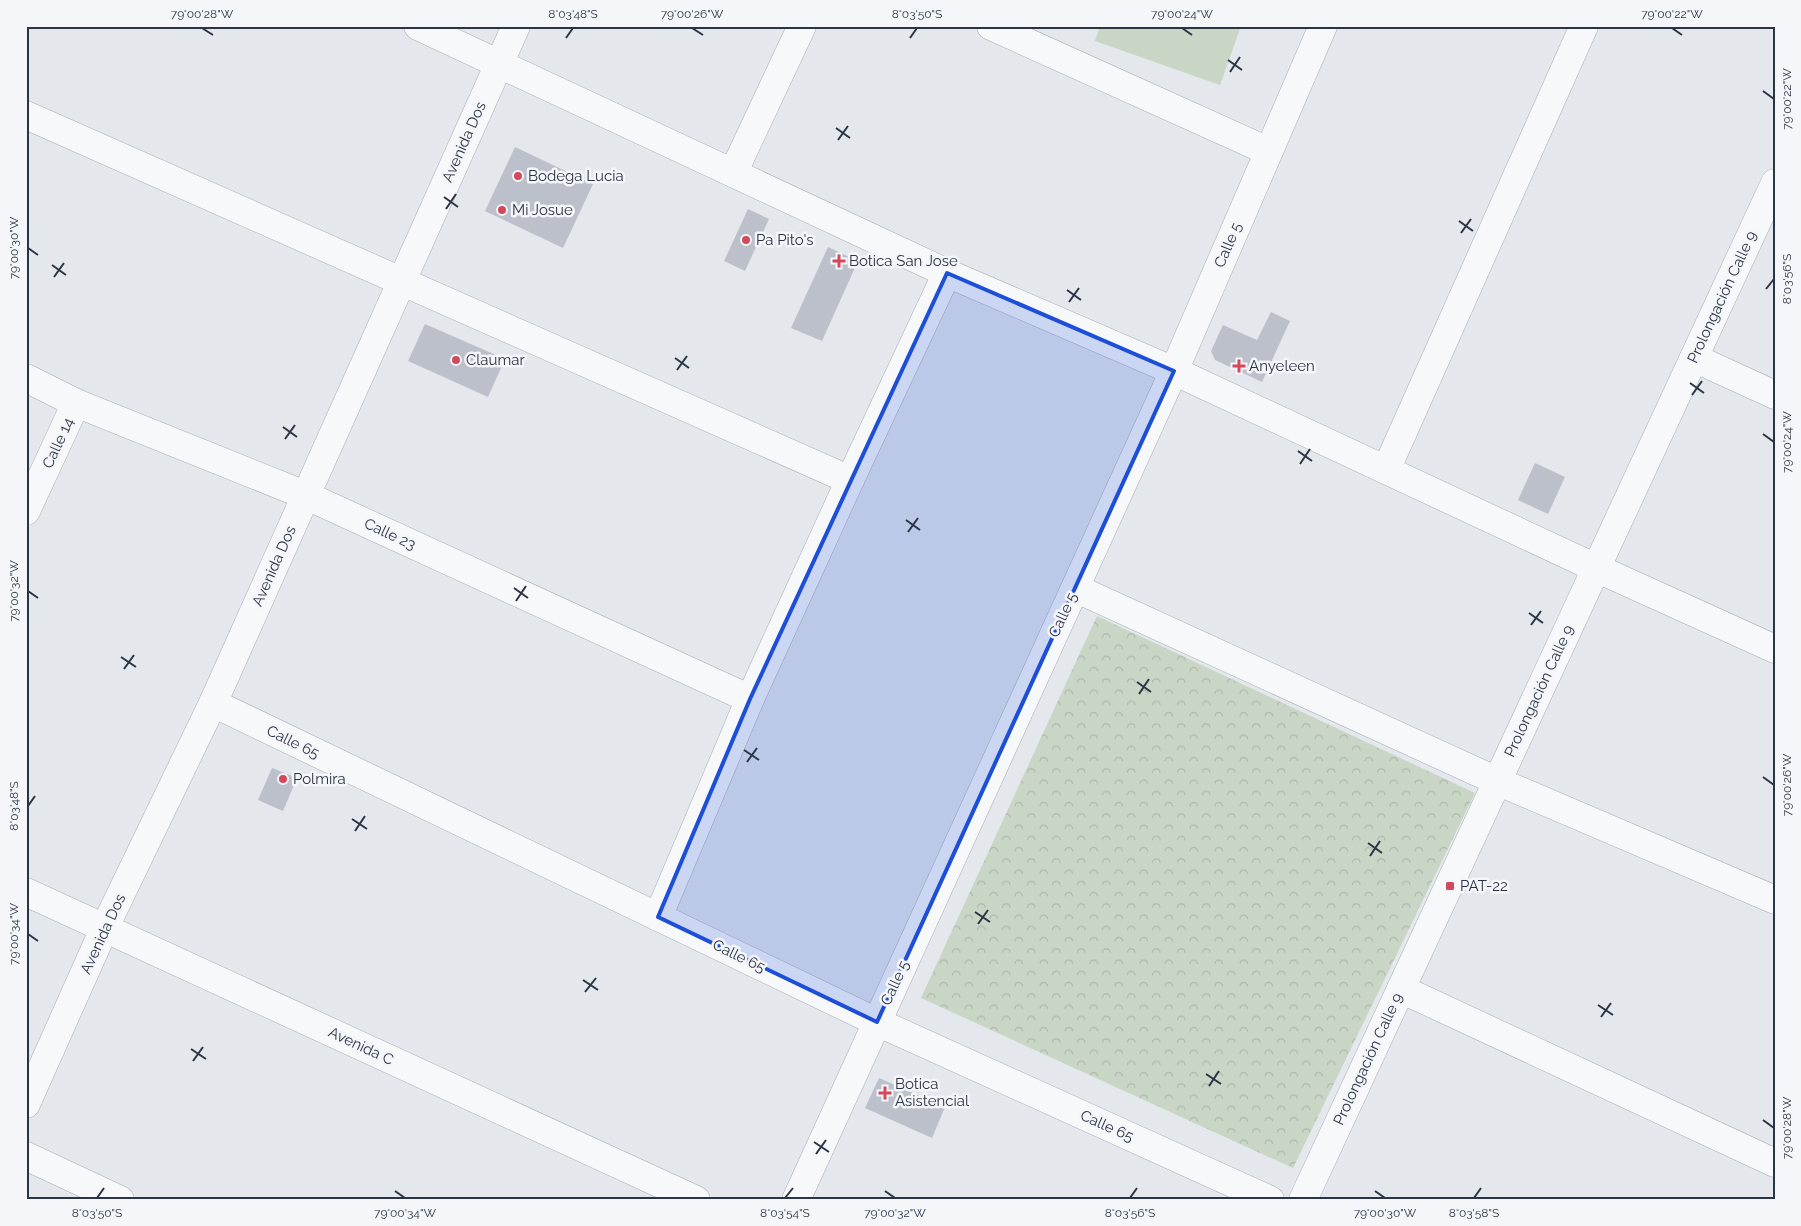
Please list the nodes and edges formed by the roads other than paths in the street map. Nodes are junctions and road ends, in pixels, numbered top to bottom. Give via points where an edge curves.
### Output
1 (418, 26) edge
2 (516, 26) edge
3 (802, 26) edge
4 (991, 26) edge
5 (1323, 26) edge
6 (1584, 26) edge
7 (499, 65) junction
8 (26, 115) edge
9 (1268, 151) junction
10 (733, 173) junction
11 (1775, 183) edge
12 (947, 273) junction
13 (401, 280) junction
14 (1694, 358) junction
15 (1174, 371) junction
16 (26, 378) edge
17 (1775, 395) edge
18 (76, 402) junction
19 (1386, 470) junction
20 (850, 480) junction
21 (305, 495) junction
22 (26, 511) edge
23 (1596, 568) junction
24 (1076, 588) junction
25 (1775, 649) edge
26 (750, 699) junction
27 (213, 704) junction
28 (1497, 781) junction
29 (26, 892) edge
30 (1775, 900) edge
31 (658, 917) junction
32 (104, 929) junction
33 (1401, 989) junction
34 (877, 1022) junction
35 (26, 1104) edge
36 (26, 1156) edge
37 (1775, 1163) edge
38 (120, 1200) edge
39 (696, 1200) edge
40 (796, 1200) edge
41 (1270, 1200) edge
42 (1303, 1200) edge

1 - 7 street
2 - 7 street, Avenida Dos
3 - 10 street
4 - 9 street
5 - 9 street, Calle 5
6 - 19 street
7 - 10 street
7 - 13 street, Avenida Dos
8 - 13 street
9 - 15 street, Calle 5
10 - 12 street
11 - 14 street, Prolongación Calle 9
12 - 15 street
12 - 20 street
13 - 20 street
13 - 21 street, Avenida Dos
14 - 17 street
14 - 23 street, Prolongación Calle 9
15 - 19 street
15 - 24 street, Calle 5
16 - 18 street, Calle 23
18 - 21 street, Calle 23
18 - 22 street, Calle 14
19 - 23 street
20 - 26 street
21 - 26 street, Calle 23
21 - 27 street, Avenida Dos
23 - 25 street
23 - 28 street, Prolongación Calle 9
24 - 28 street
24 - 34 street, Calle 5
26 - 31 street
27 - 31 street, Calle 65
27 - 32 street, Avenida Dos
28 - 30 street
28 - 33 street, Prolongación Calle 9
29 - 32 street, Avenida C
31 - 34 street, Calle 65
32 - 35 street, Avenida Dos
32 - 39 street, Avenida C
33 - 37 street
33 - 42 street, Prolongación Calle 9
34 - 40 street, Calle 5
34 - 41 street, Calle 65
36 - 38 street

